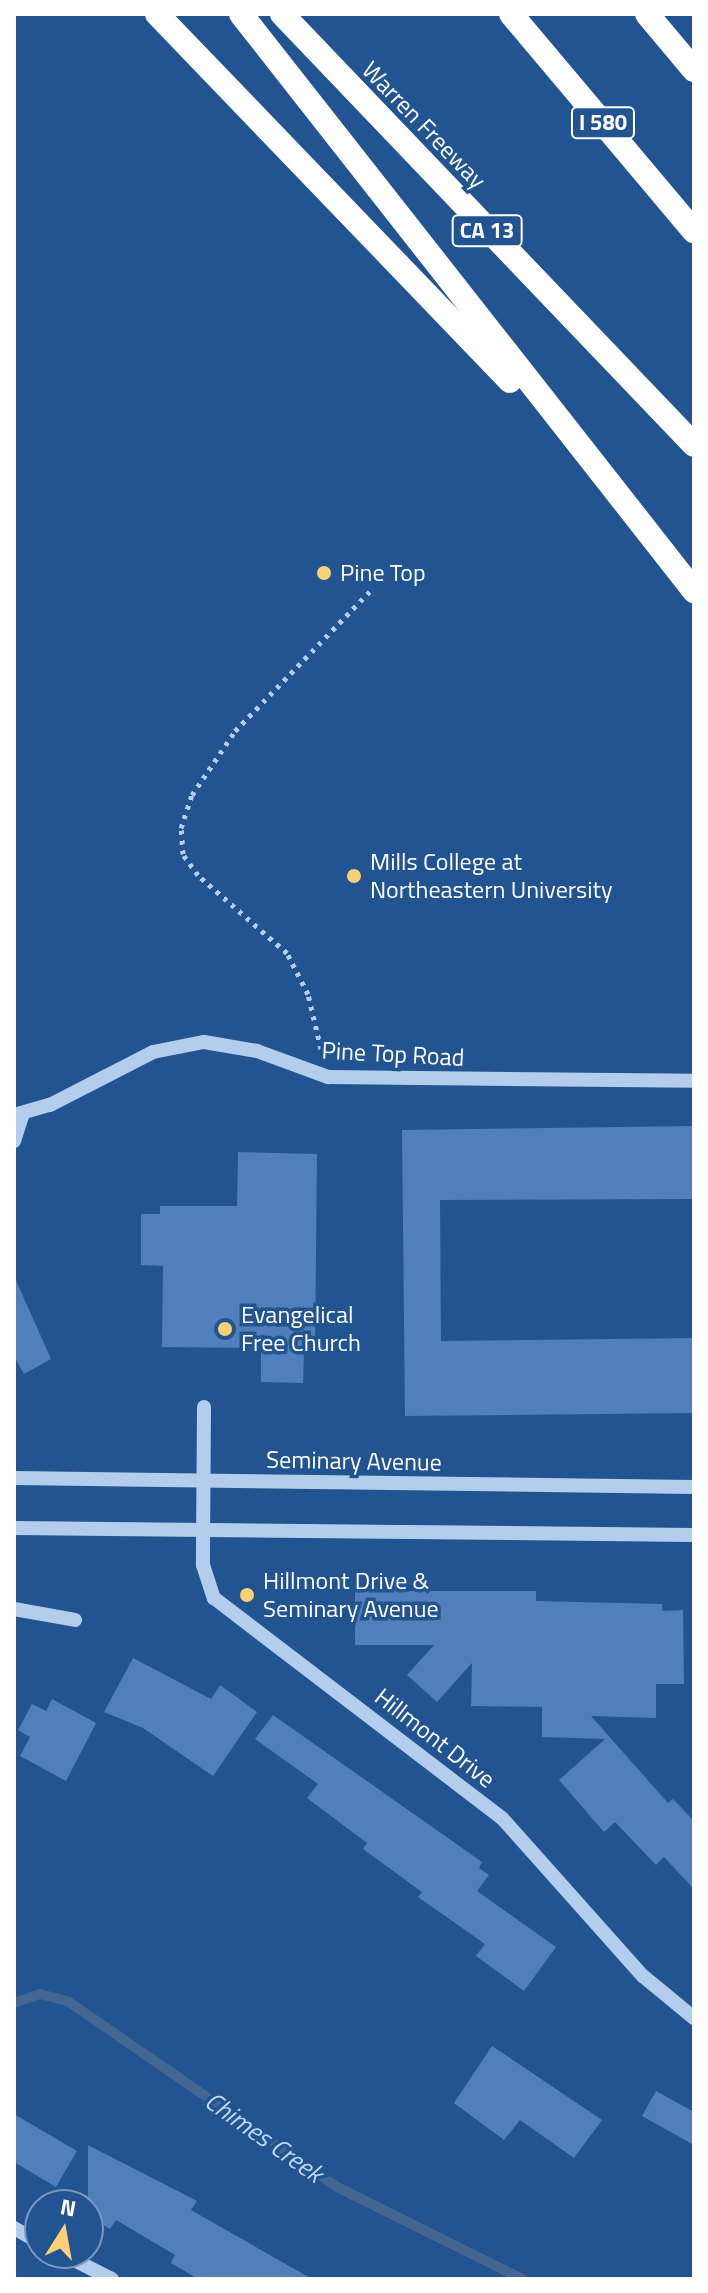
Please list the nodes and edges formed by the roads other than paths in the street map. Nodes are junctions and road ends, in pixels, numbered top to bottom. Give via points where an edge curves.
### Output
1 (157, 14) edge
2 (241, 14) edge
3 (282, 14) edge
4 (511, 14) edge
5 (647, 14) edge
6 (694, 70) edge
7 (694, 231) edge
8 (694, 445) edge
9 (598, 472) junction
10 (694, 591) edge
11 (694, 1081) edge
12 (18, 1115) edge
13 (14, 1141) edge
14 (204, 1407) dead end
15 (14, 1478) edge
16 (204, 1481) junction
17 (694, 1487) edge
18 (14, 1528) edge
19 (202, 1530) junction
20 (694, 1535) edge
21 (14, 1609) edge
22 (75, 1620) dead end
23 (694, 2018) edge
24 (92, 2269) edge
25 (112, 2279) edge

1 - 9 highway
2 - 9 highway
3 - 8 highway, Warren Freeway / CA 13
4 - 7 highway, I 580
5 - 6 highway
9 - 10 highway
11 - 12 street, Pine Top Road via 328,1077 230,1045 180,1043
12 - 13 street
14 - 16 street, Hillmont Drive
15 - 16 street, Seminary Avenue
16 - 17 street, Seminary Avenue
16 - 19 street, Hillmont Drive
18 - 19 street
19 - 20 street
19 - 23 street, Hillmont Drive via 206,1581 214,1598 502,1818 643,1976
21 - 22 street
24 - 25 street

